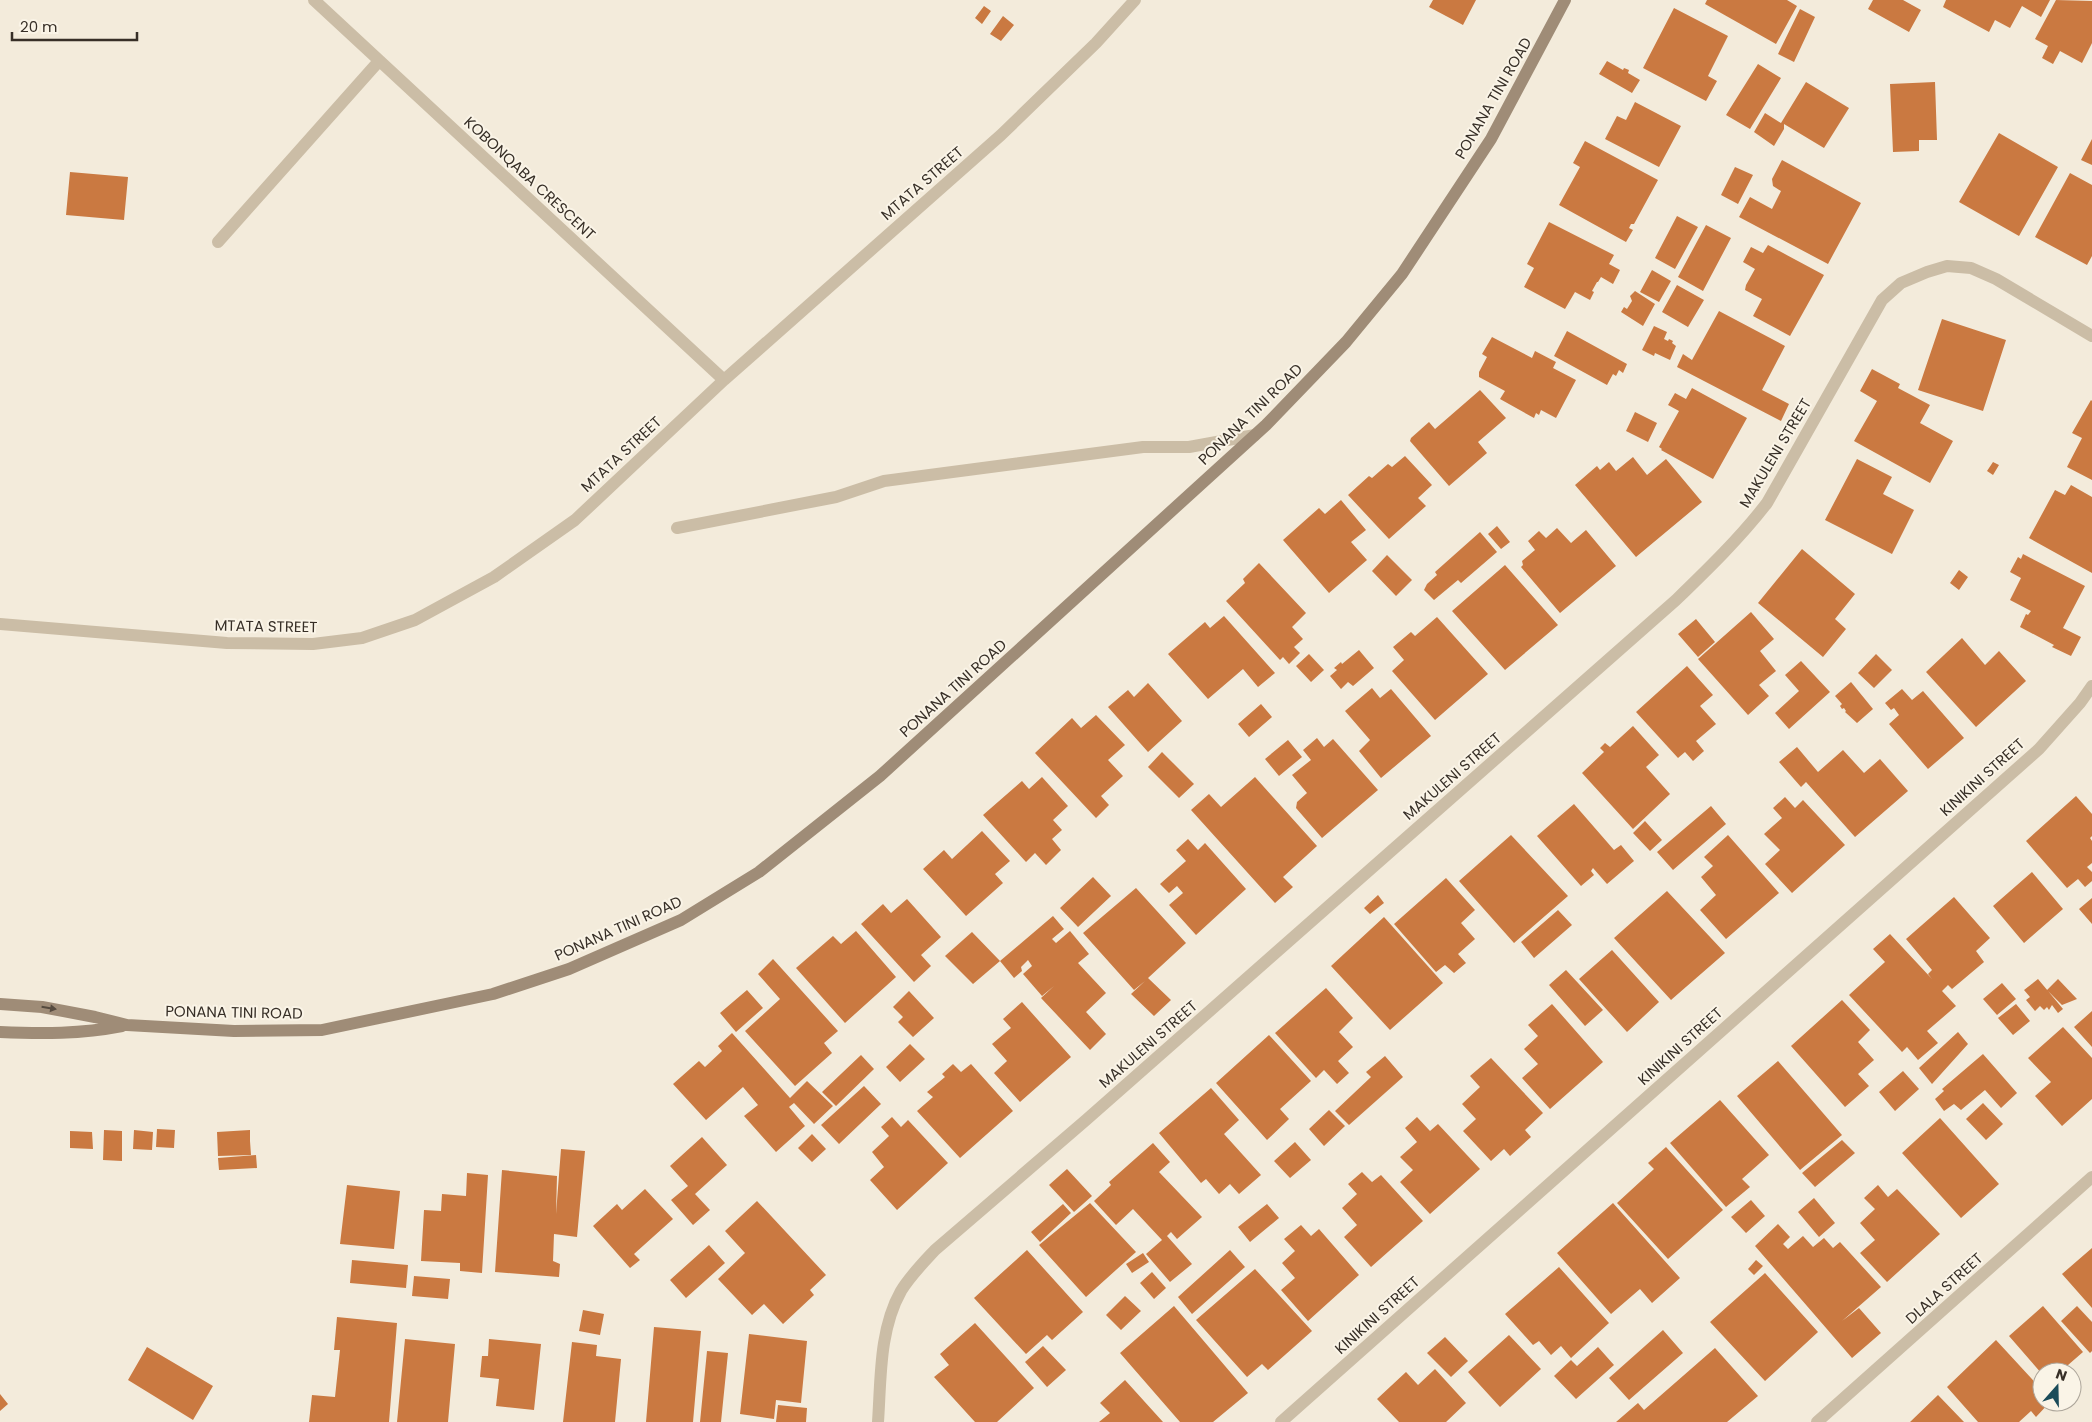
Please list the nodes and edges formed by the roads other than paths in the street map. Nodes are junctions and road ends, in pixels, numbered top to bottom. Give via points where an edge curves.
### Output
1 (314, 0) edge
2 (1135, 0) edge
3 (1566, 0) edge
4 (380, 61) junction
5 (218, 242) dead end
6 (2092, 336) edge
7 (724, 380) junction
8 (1255, 435) junction
9 (677, 528) dead end
10 (0, 624) edge
11 (2092, 686) edge
12 (0, 1004) edge
13 (127, 1025) junction
14 (0, 1032) edge
15 (2092, 1176) edge
16 (878, 1422) edge
17 (1281, 1422) edge
18 (1817, 1422) edge

1 - 4 street, KOBONQABA CRESCENT
2 - 7 street, MTATA STREET via 1096,43 1001,135
3 - 8 street, PONANA TINI ROAD via 1491,139 1402,274 1346,342
4 - 5 street
4 - 7 street, KOBONQABA CRESCENT
6 - 16 street, MAKULENI STREET via 1996,279 1971,268 1947,266 1901,283 1882,300 1767,503 1704,573 917,1269 891,1312 884,1343
7 - 10 street, MTATA STREET via 575,520 494,577 415,620 362,638 313,644 226,643
8 - 9 street via 1189,448 1143,447 884,481 836,497
8 - 13 street, PONANA TINI ROAD via 880,776 759,872 681,920 569,969 493,994 322,1030 234,1031
11 - 17 street, KINIKINI STREET via 2039,749
12 -> 13 street, PONANA TINI ROAD via 42,1007
13 - 14 street, PONANA TINI ROAD via 91,1032
15 - 18 street, DLALA STREET

